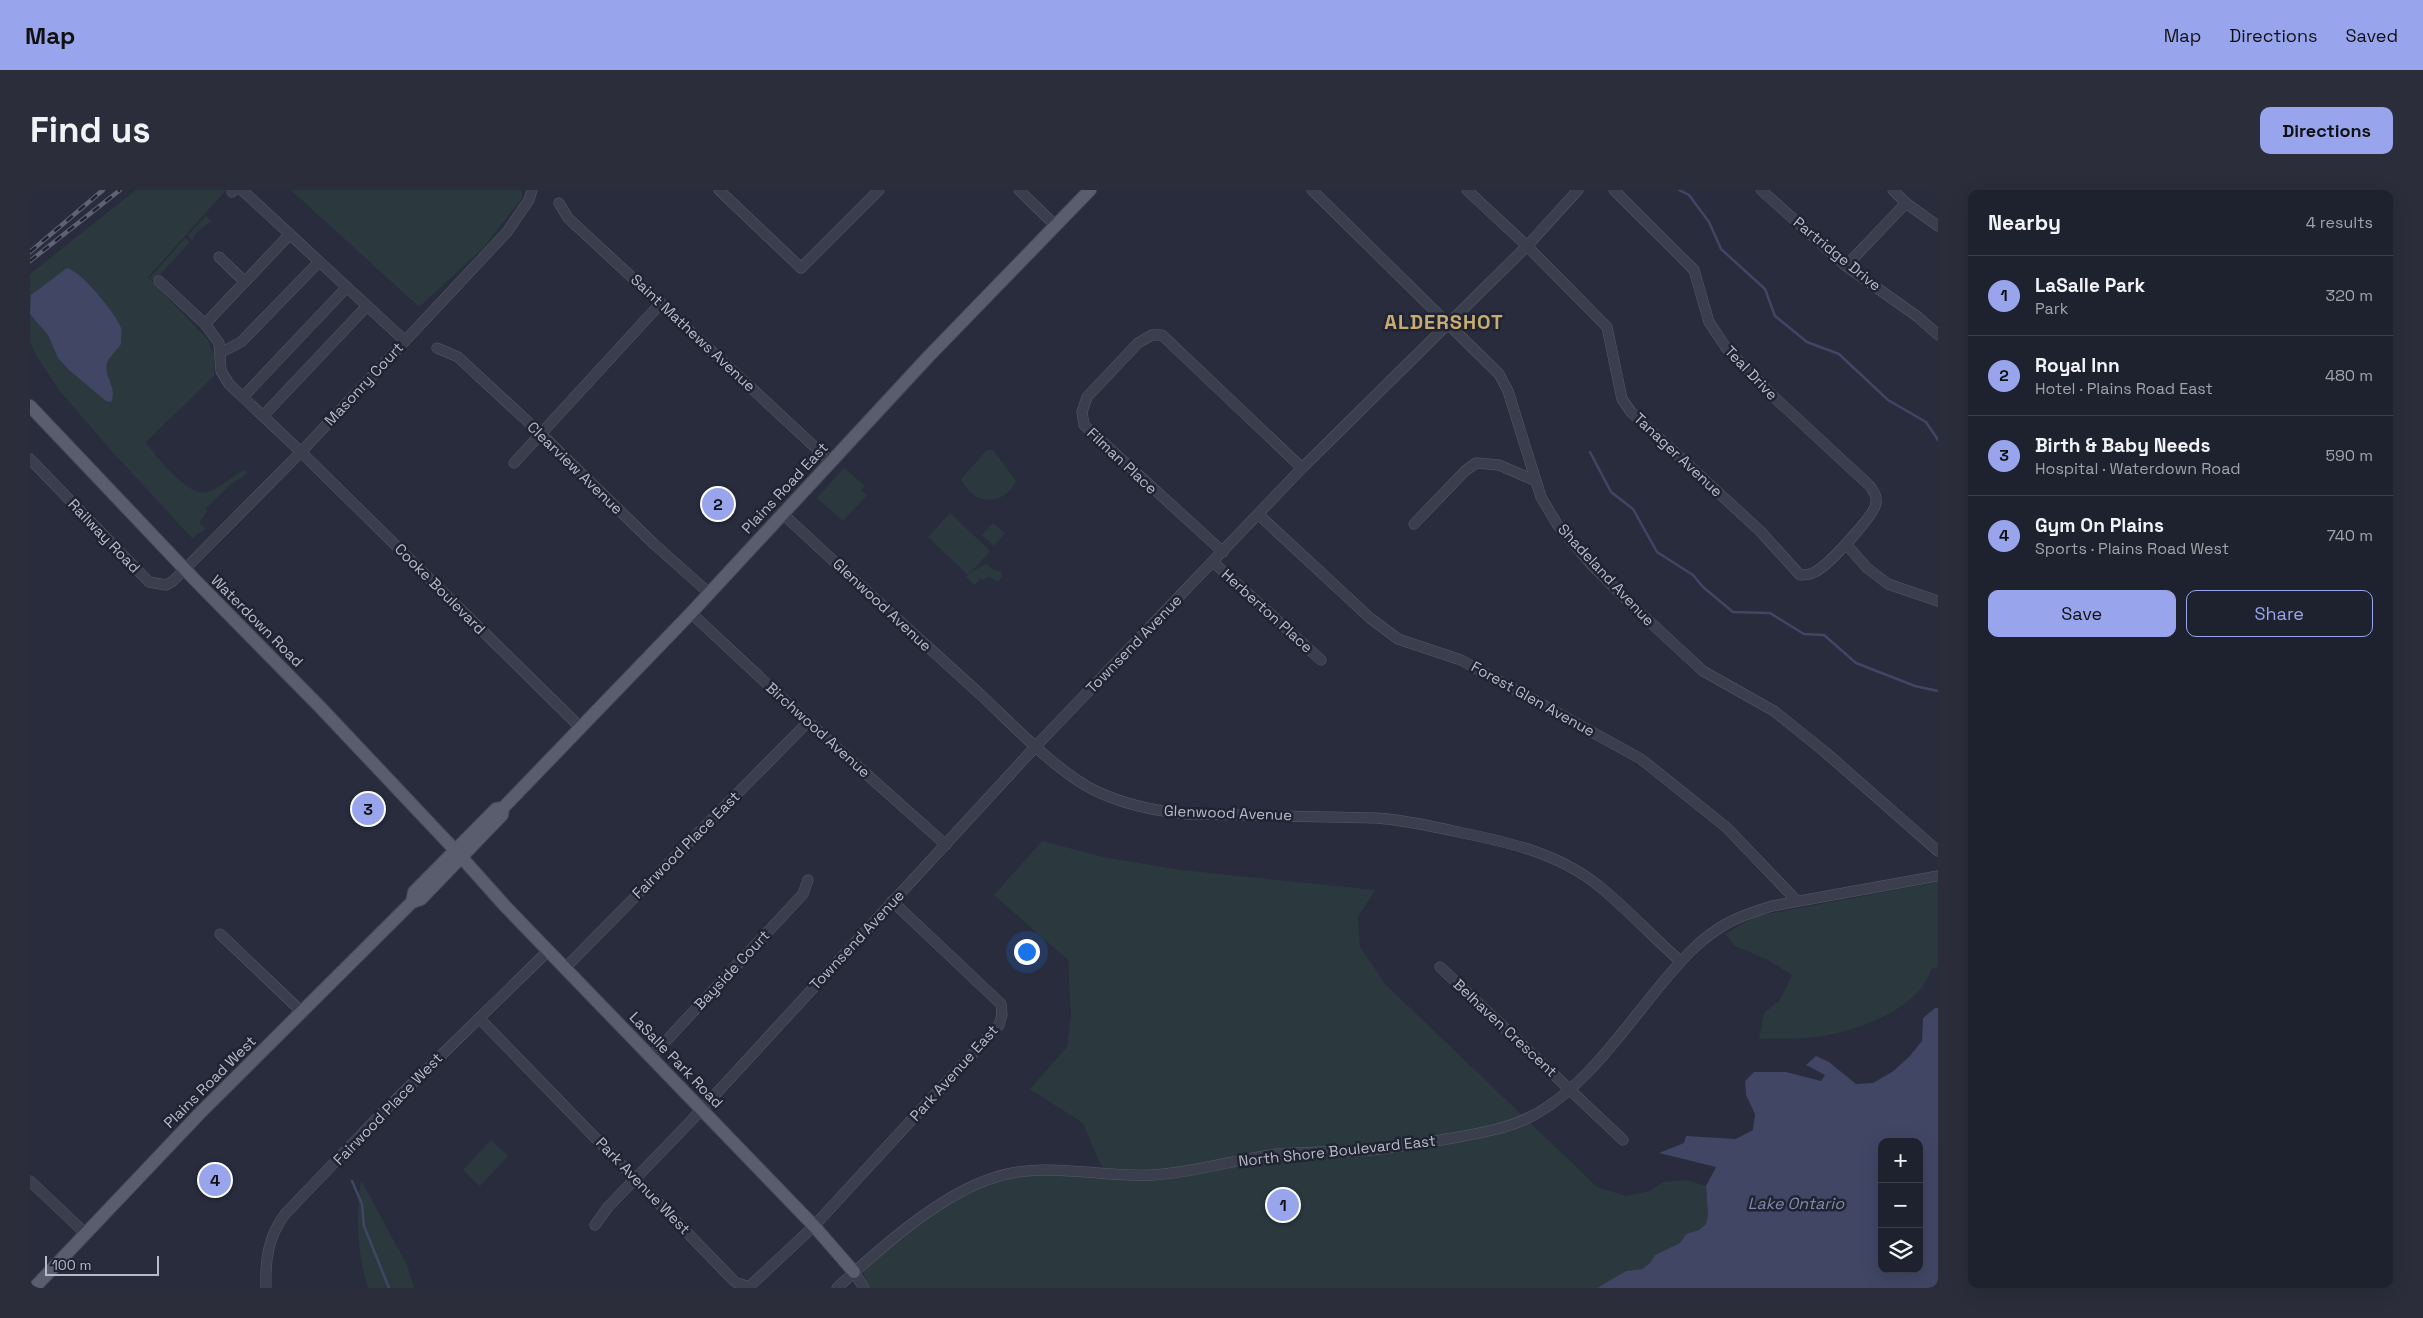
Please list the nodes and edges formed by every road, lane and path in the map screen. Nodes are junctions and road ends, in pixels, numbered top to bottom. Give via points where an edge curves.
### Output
1 (532, 190) edge
2 (719, 190) edge
3 (1019, 190) edge
4 (1090, 190) edge
5 (1312, 190) edge
6 (1467, 190) edge
7 (1578, 190) edge
8 (1614, 190) edge
9 (1761, 190) edge
10 (1893, 190) edge
11 (236, 191) edge
12 (874, 191) edge
13 (559, 202) dead end
14 (1906, 203) junction
15 (1055, 225) junction
16 (1938, 226) edge
17 (290, 234) junction
18 (1527, 246) junction
19 (219, 257) dead end
20 (319, 262) junction
21 (1846, 266) junction
22 (159, 281) dead end
23 (245, 282) junction
24 (347, 288) junction
25 (661, 302) junction
26 (367, 306) junction
27 (1448, 322) junction
28 (205, 324) junction
29 (1938, 335) edge
30 (404, 340) junction
31 (437, 348) dead end
32 (220, 353) junction
33 (243, 397) junction
34 (30, 406) edge
35 (263, 416) junction
36 (540, 433) junction
37 (301, 452) junction
38 (30, 459) edge
39 (831, 462) junction
40 (514, 463) dead end
41 (1302, 468) junction
42 (1536, 481) junction
43 (783, 514) junction
44 (1259, 515) junction
45 (1414, 524) dead end
46 (1846, 544) junction
47 (1223, 552) junction
48 (1213, 562) junction
49 (185, 569) junction
50 (710, 593) junction
51 (1938, 601) edge
52 (692, 613) junction
53 (1321, 660) dead end
54 (808, 722) junction
55 (580, 727) junction
56 (1036, 746) junction
57 (946, 845) junction
58 (1938, 851) edge
59 (459, 854) junction
60 (1938, 876) edge
61 (808, 880) dead end
62 (1797, 900) junction
63 (892, 901) junction
64 (220, 934) dead end
65 (548, 951) junction
66 (1680, 961) junction
67 (1440, 967) dead end
68 (565, 968) junction
69 (303, 1012) junction
70 (479, 1018) junction
71 (651, 1057) junction
72 (1570, 1088) junction
73 (701, 1109) junction
74 (1623, 1140) dead end
75 (636, 1179) junction
76 (30, 1182) edge
77 (595, 1225) dead end
78 (814, 1226) junction
79 (86, 1234) junction
80 (854, 1272) junction
81 (34, 1288) edge
82 (266, 1288) edge
83 (836, 1288) edge
84 (864, 1288) edge

1 - 30 street, Masonry Court via 529,200 507,232
2 - 12 street via 801,268
3 - 15 street
4 - 15 main road, Plains Road East
5 - 27 street, Shadeland Avenue
6 - 18 street, Tanager Avenue
7 - 18 street, Townsend Avenue
8 - 46 street, Teal Drive via 1694,270 1709,322 1727,349 1876,494 1876,506
9 - 21 street, Partridge Drive
10 - 14 street
11 - 17 street
13 - 25 street, Saint Mathews Avenue via 568,218
14 - 16 street
14 - 21 street
15 - 39 main road, Plains Road East
17 - 20 street
17 - 23 street
18 - 27 street, Townsend Avenue
18 - 46 street, Tanager Avenue via 1607,327 1622,399 1631,412 1760,531 1792,568 1800,575 1810,575
19 - 23 street
20 - 24 street
20 - 32 street via 241,342
21 - 29 street, Partridge Drive
22 - 28 street, Cooke Boulevard
23 - 28 street
24 - 26 street
24 - 33 street
25 - 36 street
25 - 39 street, Saint Mathews Avenue
26 - 30 street
26 - 35 street
27 - 41 street, Townsend Avenue
27 - 42 street, Shadeland Avenue via 1498,374 1508,391
28 - 32 street, Cooke Boulevard via 219,343
30 - 37 street, Masonry Court
31 - 36 street, Clearview Avenue via 458,357
32 - 33 street, Cooke Boulevard via 221,371
33 - 35 street, Cooke Boulevard
34 - 49 main road, Waterdown Road
35 - 37 street, Cooke Boulevard
36 - 40 street
36 - 50 street, Clearview Avenue via 654,544
37 - 49 street, Masonry Court
37 - 55 street, Cooke Boulevard
38 - 49 street, Railway Road via 149,582 166,585
39 - 43 main road, Plains Road East
41 - 44 street, Townsend Avenue
41 - 47 street, Filman Place via 1162,335 1152,335 1138,344 1087,397 1082,412 1084,425
42 - 45 street via 1499,466 1476,463
42 - 58 street, Shadeland Avenue via 1541,498 1557,524 1590,563 1696,665 1774,711
43 - 50 main road, Plains Road East
43 - 56 street, Glenwood Avenue
44 - 47 street, Townsend Avenue
44 - 62 street, Forest Glen Avenue via 1370,618 1398,639 1461,660 1641,759 1726,827
46 - 51 street via 1867,568 1888,584
47 - 48 street, Townsend Avenue
48 - 53 street, Herberton Place
48 - 56 street, Townsend Avenue
49 - 59 main road, Waterdown Road
50 - 52 main road, Plains Road East
52 - 54 street, Birchwood Avenue
52 - 55 main road, Plains Road East
54 - 57 street, Birchwood Avenue
54 - 68 street, Fairwood Place East
55 - 59 main road, Plains Road East via 503,808 502,815
56 - 57 street, Townsend Avenue
56 - 66 street, Glenwood Avenue via 1095,791 1142,808 1187,814 1403,820 1529,848 1564,864 1599,886
57 - 63 street, Townsend Avenue
59 - 65 main road, LaSalle Park Road
59 - 69 main road, Plains Road West via 421,899 412,902
60 - 62 street, North Shore Boulevard East via 1824,898
61 - 71 street, Bayside Court via 803,894
62 - 66 street, North Shore Boulevard East via 1750,912 1717,929
63 - 73 street, Townsend Avenue
63 - 78 street, Park Avenue East via 1002,1004 1002,1015 999,1025
64 - 69 street
65 - 68 main road, LaSalle Park Road
65 - 70 street, Fairwood Place West
66 - 72 street, North Shore Boulevard East
67 - 72 street, Belhaven Crescent
68 - 71 main road, LaSalle Park Road
69 - 79 main road, Plains Road West via 201,1112
70 - 75 street, Park Avenue West
70 - 82 street, Fairwood Place West via 285,1214 274,1229 269,1246
71 - 73 main road, LaSalle Park Road
72 - 74 street
72 - 80 street, North Shore Boulevard East via 1558,1100 1530,1117 1506,1126 1406,1146 1278,1154 1153,1175 1123,1176 1046,1169 1007,1173 975,1184 954,1196 900,1232
73 - 75 street, Townsend Avenue
73 - 78 main road, LaSalle Park Road
75 - 77 street, Townsend Avenue
75 - 78 street, Park Avenue West via 741,1285 755,1282
76 - 79 street
78 - 80 main road, LaSalle Park Road
79 - 81 main road, Plains Road West
80 - 83 street, North Shore Boulevard East
80 - 84 street, LaSalle Park Road

